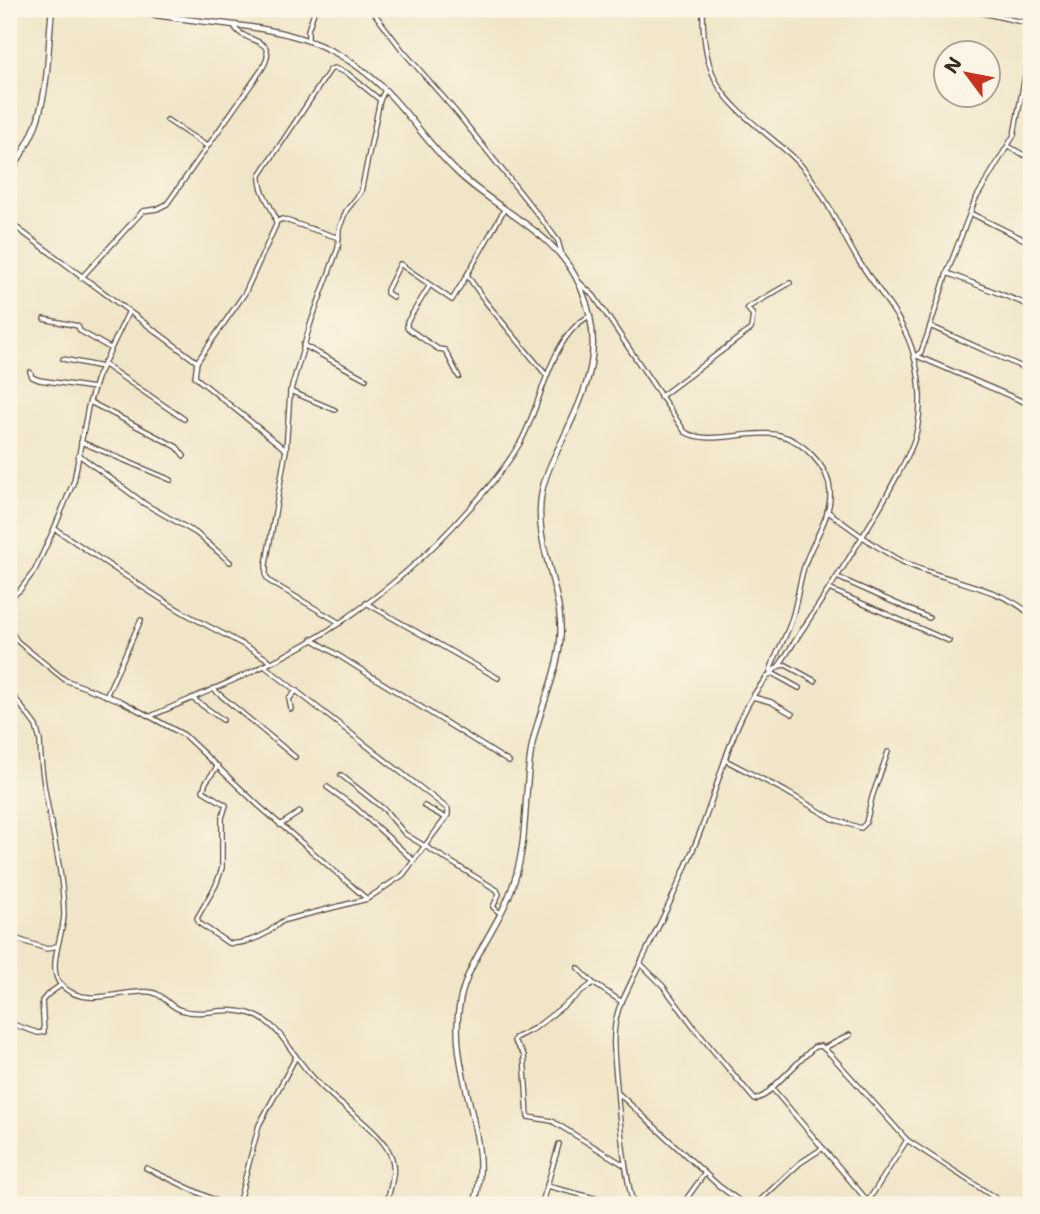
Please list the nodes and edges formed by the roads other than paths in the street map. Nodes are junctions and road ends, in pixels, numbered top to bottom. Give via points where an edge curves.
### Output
1 (52, 9) edge
2 (109, 9) edge
3 (315, 9) edge
4 (371, 9) edge
5 (703, 9) edge
6 (795, 9) edge
7 (965, 9) edge
8 (822, 14) dead end
9 (1031, 24) edge
10 (234, 25) junction
11 (307, 40) junction
12 (1031, 43) edge
13 (385, 90) junction
14 (1022, 94) junction
15 (1031, 99) edge
16 (380, 100) junction
17 (167, 120) dead end
18 (207, 146) junction
19 (1008, 146) junction
20 (1031, 159) edge
21 (11, 167) edge
22 (9, 174) edge
23 (505, 209) junction
24 (970, 213) junction
25 (9, 222) edge
26 (276, 222) junction
27 (339, 238) junction
28 (1031, 243) edge
29 (9, 249) edge
30 (562, 255) junction
31 (947, 273) junction
32 (467, 275) junction
33 (81, 278) junction
34 (579, 282) junction
35 (790, 283) dead end
36 (430, 285) junction
37 (9, 288) edge
38 (393, 297) dead end
39 (1031, 306) edge
40 (128, 313) junction
41 (591, 315) junction
42 (44, 319) dead end
43 (930, 326) junction
44 (303, 345) junction
45 (110, 348) junction
46 (916, 356) junction
47 (63, 359) dead end
48 (197, 362) junction
49 (102, 365) junction
50 (1031, 371) edge
51 (30, 373) dead end
52 (547, 376) junction
53 (459, 377) dead end
54 (366, 379) dead end
55 (94, 388) junction
56 (290, 391) junction
57 (660, 397) junction
58 (89, 402) junction
59 (1031, 405) edge
60 (335, 410) dead end
61 (184, 419) dead end
62 (81, 442) junction
63 (286, 450) junction
64 (79, 455) junction
65 (184, 456) dead end
66 (171, 480) dead end
67 (827, 511) junction
68 (54, 529) junction
69 (864, 537) junction
70 (230, 562) dead end
71 (837, 577) junction
72 (829, 589) junction
73 (9, 598) edge
74 (366, 604) junction
75 (1031, 616) edge
76 (929, 618) dead end
77 (141, 620) dead end
78 (340, 623) junction
79 (9, 628) edge
80 (312, 639) junction
81 (949, 641) dead end
82 (270, 661) junction
83 (263, 665) junction
84 (779, 666) junction
85 (770, 672) junction
86 (498, 678) dead end
87 (815, 681) dead end
88 (799, 688) dead end
89 (213, 689) junction
90 (9, 690) edge
91 (297, 690) junction
92 (106, 696) junction
93 (753, 697) junction
94 (192, 698) junction
95 (291, 709) dead end
96 (792, 714) dead end
97 (151, 716) junction
98 (223, 720) dead end
99 (888, 752) dead end
100 (295, 758) dead end
101 (725, 760) junction
102 (509, 762) dead end
103 (218, 766) junction
104 (341, 775) dead end
105 (327, 787) dead end
106 (424, 806) dead end
107 (300, 812) dead end
108 (446, 818) junction
109 (280, 825) junction
110 (426, 845) junction
111 (413, 860) junction
112 (367, 899) junction
113 (501, 914) junction
114 (11, 937) dead end
115 (57, 945) junction
116 (640, 964) junction
117 (578, 968) dead end
118 (593, 983) junction
119 (61, 985) junction
120 (622, 1002) junction
121 (15, 1025) dead end
122 (850, 1035) dead end
123 (824, 1048) junction
124 (296, 1057) junction
125 (772, 1088) junction
126 (617, 1092) junction
127 (907, 1140) junction
128 (559, 1144) dead end
129 (823, 1148) junction
130 (624, 1165) junction
131 (146, 1168) dead end
132 (705, 1172) junction
133 (547, 1186) junction
134 (475, 1202) edge
135 (542, 1203) dead end
136 (870, 1203) edge
137 (225, 1205) edge
138 (237, 1205) edge
139 (386, 1205) edge
140 (460, 1205) edge
141 (622, 1205) edge
142 (633, 1205) edge
143 (681, 1205) edge
144 (745, 1205) edge
145 (755, 1205) edge
146 (1006, 1205) edge

1 - 21 main road via 40,113
2 - 10 main road
3 - 11 street
4 - 30 street via 550,230
5 - 46 street via 704,50 712,75 738,112 811,176
6 - 8 street
7 - 9 street
10 - 11 main road via 282,31
10 - 18 street via 240,34 261,42 267,57
11 - 13 main road via 360,68
12 - 14 street
13 - 16 street
13 - 23 main road via 456,172
14 - 15 street
14 - 19 street
16 - 26 street via 347,74 334,68 330,71 260,175
16 - 27 street via 361,192 345,211
17 - 18 street
18 - 33 street via 167,204 143,211
19 - 20 street
19 - 24 street
21 - 22 main road
23 - 30 main road
23 - 32 street
24 - 28 street
24 - 31 street
25 - 33 street
26 - 27 street via 282,219
26 - 48 street via 245,293
27 - 44 street
29 - 37 main road
30 - 34 main road
31 - 39 street
31 - 43 street
32 - 36 street via 452,300
32 - 52 street
33 - 40 street
34 - 41 main road
34 - 57 street via 594,296
35 - 57 street via 747,308 753,315 751,329
36 - 38 street via 400,264 387,289
36 - 53 street via 407,328 445,350
40 - 45 street
40 - 48 street
41 - 52 street via 575,326
41 - 113 main road via 590,375 551,464 540,505 541,542 559,607 560,646 532,743 521,859
42 - 45 street via 78,326
43 - 46 street
43 - 50 street
44 - 54 street
44 - 56 street
45 - 49 street
46 - 59 street
46 - 69 street via 919,421 915,438
47 - 49 street
48 - 63 street via 195,377
49 - 55 street
49 - 61 street
51 - 55 street via 38,380
52 - 74 street via 521,442 498,475 440,540
55 - 58 street
56 - 60 street
56 - 63 street
57 - 67 street via 685,432 694,437 762,433 795,441 827,477 831,489
58 - 62 street
58 - 65 street via 177,447
62 - 64 street
62 - 66 street
63 - 78 street via 266,576
64 - 68 street via 74,481
64 - 70 street via 145,504 196,533
67 - 69 street
67 - 85 street
68 - 73 street via 35,570
68 - 82 street via 187,615
69 - 71 street
69 - 75 street via 904,562 1004,597
71 - 72 street
71 - 76 street
72 - 81 street
72 - 84 street
74 - 78 street
74 - 86 street
77 - 92 street
78 - 80 street
79 - 92 street via 17,641 57,674
80 - 82 street
80 - 102 street
82 - 83 street
83 - 89 street
83 - 91 street
84 - 85 street
84 - 87 street via 786,665
85 - 88 street
85 - 93 street
89 - 94 street
89 - 100 street
90 - 115 street via 36,726 40,741 62,891 64,918
91 - 95 street via 289,699
91 - 108 street via 448,809
92 - 97 street
93 - 96 street
93 - 101 street
94 - 97 street
94 - 98 street
97 - 103 street via 184,735
99 - 101 street via 861,828 833,819
101 - 116 street via 702,828
103 - 109 street
103 - 112 street via 203,791 226,805 223,861 216,885 197,914 199,923 234,944 265,934 285,920
104 - 110 street via 385,810 405,834
105 - 111 street
106 - 108 street
107 - 109 street
108 - 110 street
109 - 112 street
110 - 111 street
110 - 113 street via 497,890 493,907
111 - 112 street via 399,879
113 - 134 main road via 465,985 457,1028 464,1088 481,1157
114 - 115 street via 47,949
115 - 119 street
116 - 120 street
116 - 125 street via 753,1098 758,1100
117 - 118 street
118 - 120 street
118 - 130 street via 514,1041 524,1055 528,1117 552,1121
119 - 121 street via 42,1001 44,1032
119 - 124 street via 93,998 149,991 179,1010 253,1014 278,1032
120 - 126 street via 613,1033
122 - 123 street
123 - 125 street via 814,1047
123 - 127 street
124 - 138 street via 259,1125
124 - 139 street via 391,1154 393,1171
125 - 129 street
126 - 130 street
126 - 132 street
127 - 136 street
127 - 146 street
128 - 133 street
129 - 136 street
129 - 145 street
130 - 142 street
131 - 137 street
132 - 143 street
132 - 144 street
133 - 135 street
133 - 141 street
134 - 140 street

